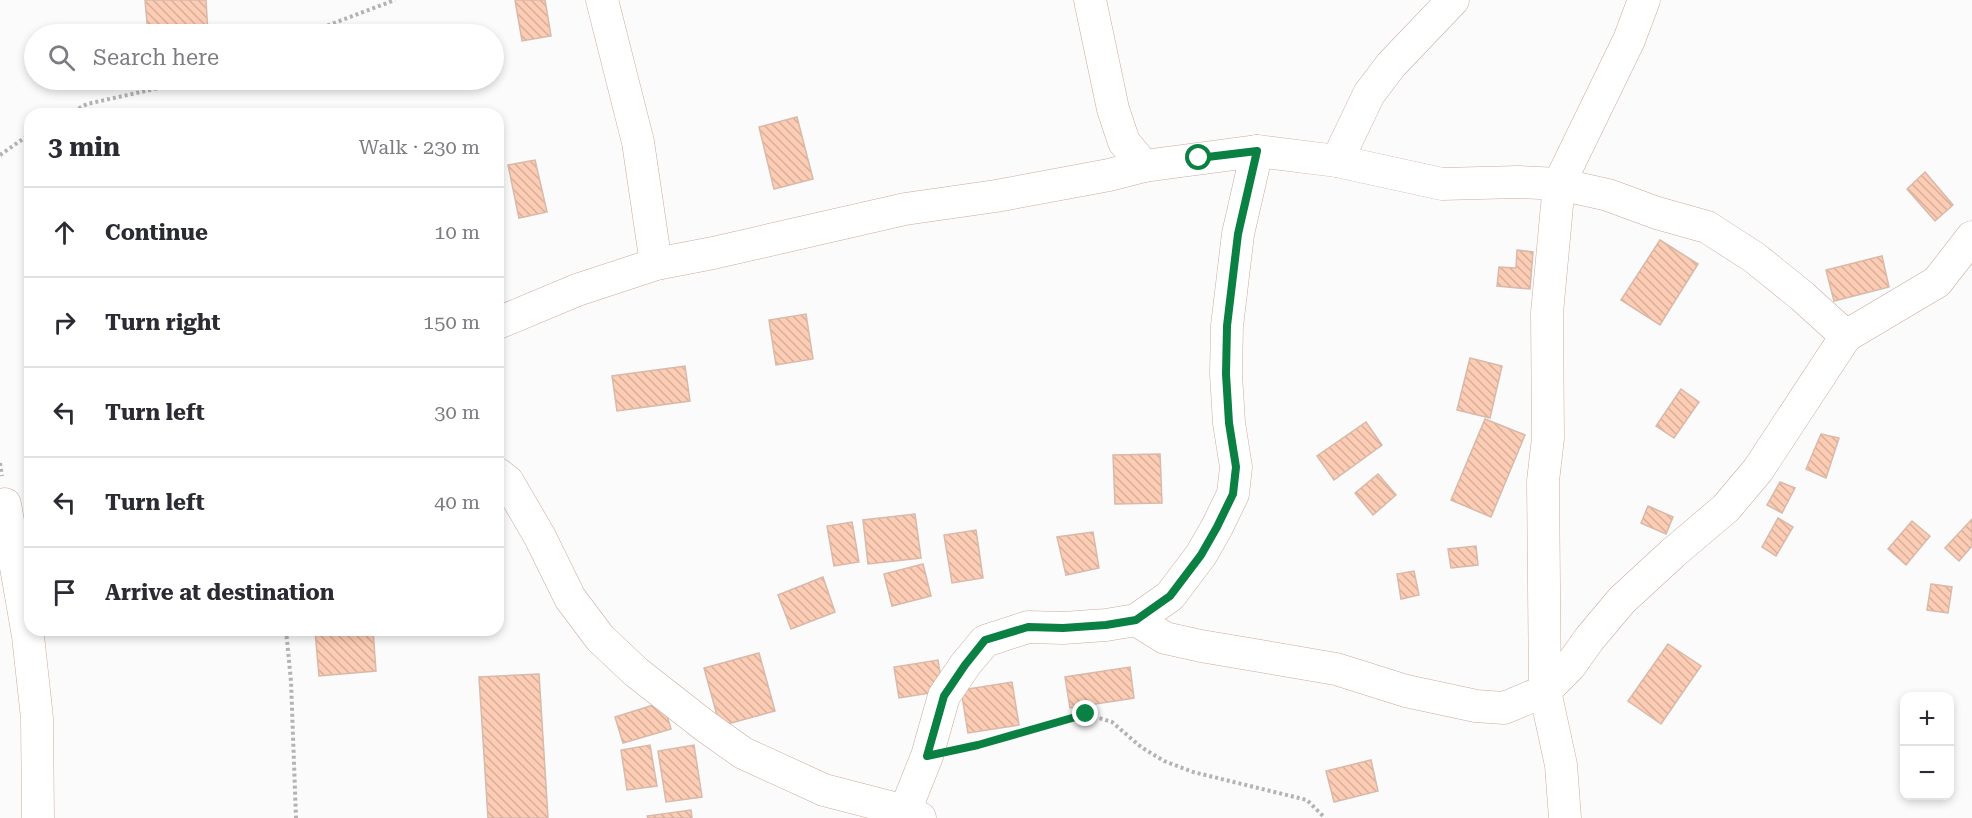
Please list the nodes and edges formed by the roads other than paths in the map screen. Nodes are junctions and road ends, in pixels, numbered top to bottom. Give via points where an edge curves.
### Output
1 (602, 0) edge
2 (1090, 0) edge
3 (1453, 0) edge
4 (1644, 0) edge
5 (1257, 151) junction
6 (1337, 161) junction
7 (1144, 165) junction
8 (1559, 184) junction
9 (1972, 237) edge
10 (656, 264) junction
11 (504, 321) edge
12 (1846, 336) junction
13 (504, 479) edge
14 (12, 503) edge
15 (24, 609) edge
16 (1136, 620) junction
17 (27, 636) edge
18 (1545, 691) junction
19 (912, 814) edge
20 (38, 818) edge
21 (1564, 818) edge

1 - 10 street via 638,142
2 - 7 street via 1124,142
3 - 6 street via 1391,64 1369,94
4 - 8 street via 1629,40
5 - 6 street
5 - 7 street
5 - 16 street via 1238,234 1227,326 1226,384 1236,467 1233,494 1201,555 1170,596
6 - 8 street via 1442,184
7 - 10 street via 996,196 905,209
8 - 12 street via 1608,195 1707,227 1755,258
8 - 18 street via 1547,313 1548,438 1542,481
9 - 12 street via 1937,282
10 - 11 street
12 - 18 street via 1739,493 1622,600
13 - 19 street via 540,537 570,598 600,638 636,672 743,753 824,790
14 - 15 street
16 - 18 street via 1166,638 1336,669 1406,691 1476,706 1504,708
16 - 19 street via 1063,628 1028,627 985,640 944,696
17 - 20 street via 37,718
18 - 21 street via 1561,765

